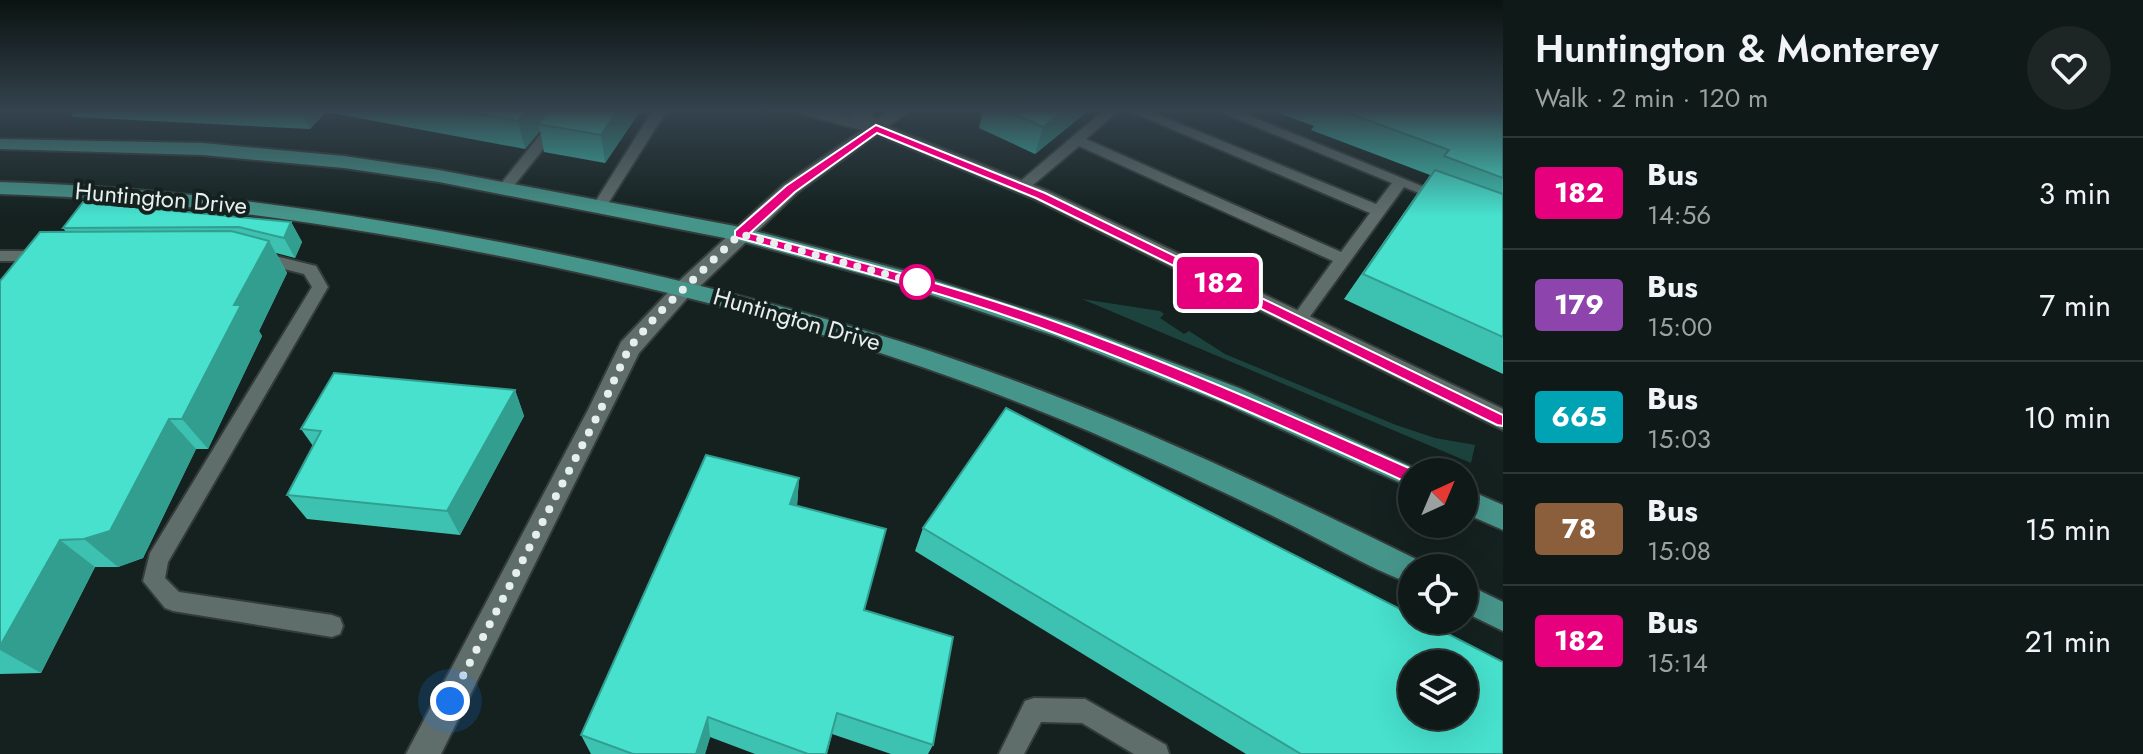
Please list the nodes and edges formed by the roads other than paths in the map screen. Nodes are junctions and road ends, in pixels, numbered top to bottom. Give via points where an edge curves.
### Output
1 (33, 145) edge
2 (538, 145) edge
3 (639, 145) edge
4 (852, 145) edge
5 (919, 145) edge
6 (1071, 145) edge
7 (1089, 145) edge
8 (1219, 145) edge
9 (1318, 145) edge
10 (611, 154) edge
11 (631, 158) junction
12 (1401, 181) junction
13 (1022, 187) junction
14 (0, 188) edge
15 (504, 189) junction
16 (1459, 204) edge
17 (599, 207) junction
18 (1379, 211) junction
19 (740, 234) junction
20 (236, 255) edge
21 (0, 256) edge
22 (63, 256) edge
23 (1343, 259) junction
24 (686, 287) junction
25 (1297, 322) junction
26 (1503, 420) edge
27 (1398, 471) edge
28 (1478, 506) edge
29 (1503, 518) edge
30 (1398, 564) edge
31 (1478, 604) edge
32 (1503, 617) edge
33 (332, 626) dead end
34 (423, 754) edge
35 (1011, 754) edge
36 (1157, 754) edge

1 - 15 main road, Huntington Drive via 250,153 344,162
2 - 15 lane
3 - 11 lane
4 - 19 street via 790,189
5 - 13 street
6 - 13 lane
7 - 23 lane
8 - 18 lane
9 - 12 lane
10 - 11 lane
11 - 17 lane
12 - 16 lane
12 - 18 lane
13 - 25 street
14 - 24 main road, Huntington Drive via 212,200 328,216
15 - 17 main road, Huntington Drive
17 - 19 main road, Huntington Drive
18 - 23 lane
19 - 24 street
19 - 27 main road, Huntington Drive via 901,277 1063,330 1230,395
20 - 33 lane via 310,270 320,287 158,560 154,581 173,601
21 - 22 lane
23 - 25 lane
24 - 30 main road, Huntington Drive via 917,355 1087,419
24 - 34 street via 629,348
25 - 26 street
28 - 29 main road
31 - 32 main road
35 - 36 lane via 1034,710 1085,711

